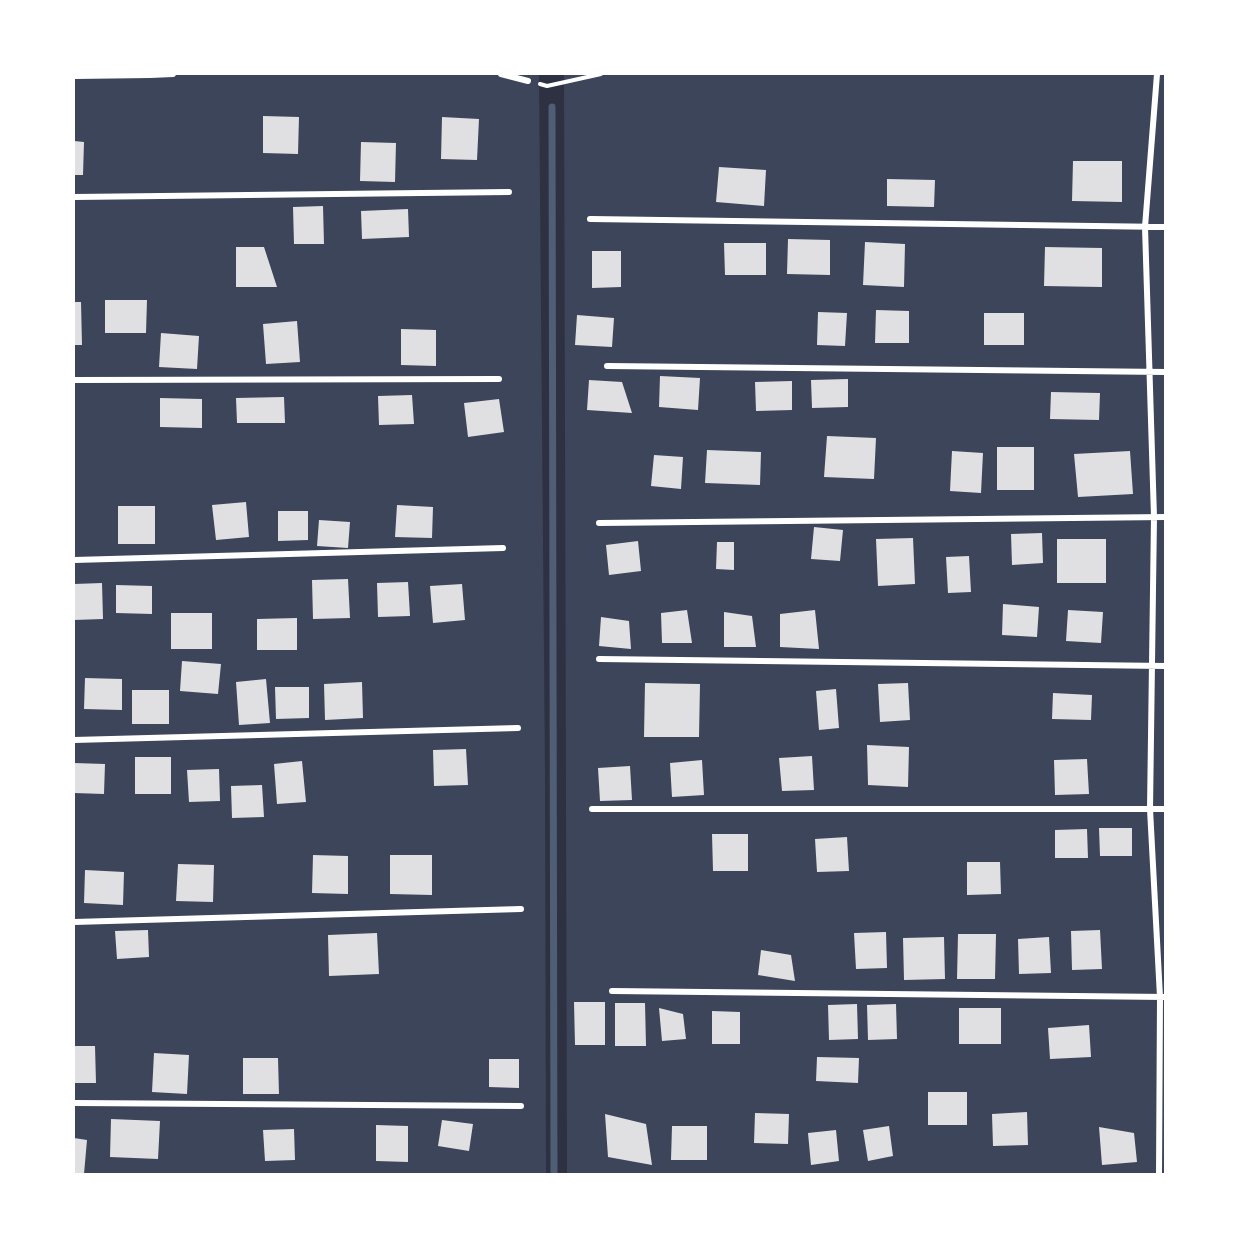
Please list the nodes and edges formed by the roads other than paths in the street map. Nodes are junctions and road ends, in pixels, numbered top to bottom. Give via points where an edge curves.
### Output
1 (173, 74) edge
2 (501, 74) edge
3 (1157, 74) edge
4 (74, 76) edge
5 (528, 81) road end
6 (509, 192) dead end
7 (74, 197) edge
8 (590, 219) dead end
9 (1145, 227) junction
10 (1166, 227) edge
11 (607, 366) dead end
12 (1166, 372) edge
13 (1149, 373) junction
14 (499, 379) dead end
15 (74, 380) edge
16 (1154, 517) junction
17 (1166, 518) edge
18 (599, 523) dead end
19 (503, 548) dead end
20 (74, 560) edge
21 (599, 659) dead end
22 (1153, 666) junction
23 (1166, 666) edge
24 (518, 729) dead end
25 (74, 740) edge
26 (592, 809) dead end
27 (1150, 809) junction
28 (1166, 809) edge
29 (521, 909) dead end
30 (74, 922) edge
31 (612, 991) dead end
32 (1162, 997) edge
33 (74, 1103) edge
34 (521, 1106) dead end
35 (1159, 1174) edge

1 - 4 street
2 - 5 street
3 - 9 street
6 - 7 street
8 - 9 street
9 - 10 street
9 - 13 street
11 - 13 street
12 - 13 street
13 - 16 street
14 - 15 street
16 - 17 street
16 - 18 street
16 - 22 street
19 - 20 street
21 - 22 street
22 - 23 street
22 - 27 street
24 - 25 street
26 - 27 street
27 - 28 street
27 - 32 street
29 - 30 street
31 - 32 street
32 - 35 street
33 - 34 street

